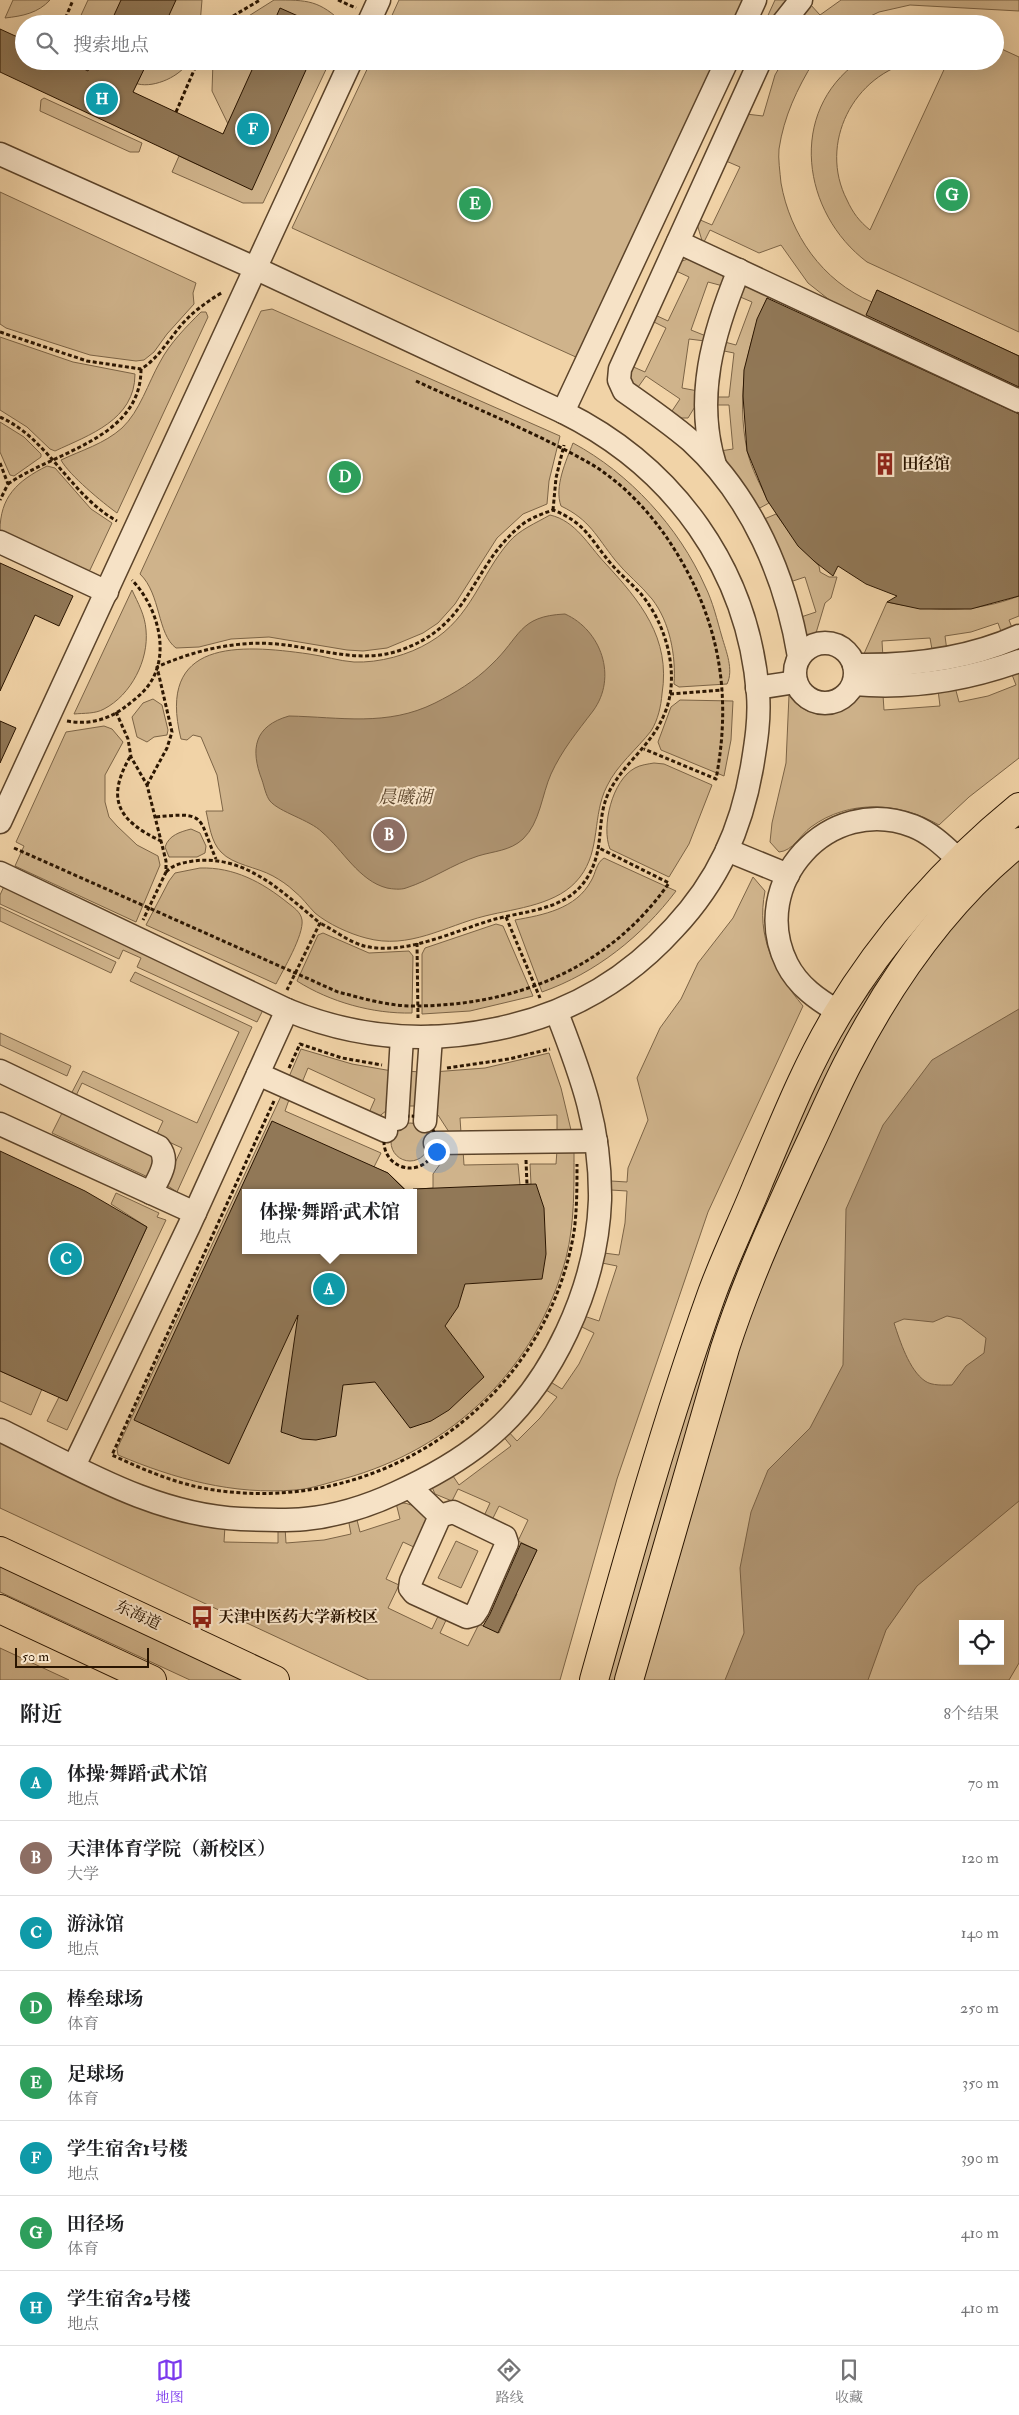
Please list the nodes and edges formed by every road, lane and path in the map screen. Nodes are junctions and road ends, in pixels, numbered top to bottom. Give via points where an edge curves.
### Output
1 (73, 0) edge
2 (260, 0) edge
3 (379, 0) edge
4 (755, 0) edge
5 (801, 0) edge
6 (66, 15) edge
7 (235, 15) edge
8 (372, 15) edge
9 (748, 15) edge
10 (789, 15) edge
11 (194, 70) edge
12 (347, 70) edge
13 (723, 70) edge
14 (756, 70) edge
15 (176, 112) dead end
16 (0, 154) edge
17 (678, 242) junction
18 (257, 269) junction
19 (739, 270) junction
20 (227, 289) dead end
21 (0, 332) edge
22 (142, 370) junction
23 (416, 381) dead end
24 (1019, 401) edge
25 (563, 412) junction
26 (0, 416) edge
27 (564, 444) dead end
28 (562, 450) junction
29 (52, 458) junction
30 (0, 463) edge
31 (716, 469) junction
32 (8, 484) junction
33 (0, 500) edge
34 (552, 510) junction
35 (136, 529) junction
36 (0, 542) edge
37 (116, 571) junction
38 (107, 592) junction
39 (1019, 636) edge
40 (799, 657) junction
41 (1019, 660) edge
42 (157, 667) junction
43 (854, 674) junction
44 (796, 682) junction
45 (757, 688) junction
46 (723, 690) junction
47 (670, 694) junction
48 (116, 712) junction
49 (49, 715) junction
50 (644, 749) junction
51 (131, 757) junction
52 (147, 785) junction
53 (1019, 807) edge
54 (156, 817) junction
55 (0, 822) edge
56 (161, 841) junction
57 (1019, 842) edge
58 (14, 848) dead end
59 (599, 848) junction
60 (727, 850) junction
61 (216, 859) junction
62 (959, 860) junction
63 (166, 872) junction
64 (0, 873) edge
65 (788, 875) junction
66 (149, 908) junction
67 (506, 917) junction
68 (320, 923) junction
69 (135, 937) junction
70 (417, 944) junction
71 (295, 974) junction
72 (535, 986) junction
73 (417, 1006) junction
74 (283, 1008) junction
75 (839, 1012) junction
76 (552, 1014) junction
77 (417, 1037) junction
78 (552, 1055) dead end
79 (400, 1067) junction
80 (429, 1068) junction
81 (0, 1071) edge
82 (258, 1074) junction
83 (282, 1084) junction
84 (425, 1121) junction
85 (0, 1124) edge
86 (392, 1125) junction
87 (586, 1141) junction
88 (435, 1143) junction
89 (151, 1193) junction
90 (195, 1213) junction
91 (0, 1430) edge
92 (74, 1466) junction
93 (410, 1487) junction
94 (440, 1516) junction
95 (0, 1551) edge
96 (0, 1609) edge
97 (152, 1680) edge
98 (275, 1680) edge
99 (594, 1680) edge
100 (629, 1680) edge

1 - 6 path
2 - 7 path
3 - 8 lane
4 - 9 lane
5 - 10 lane
11 - 15 path
12 - 18 lane
13 - 25 lane
14 - 17 lane
16 - 18 lane
17 - 19 lane
17 - 31 lane via 620,369 619,380 624,391 692,442
18 - 25 lane
18 - 35 lane
19 - 24 lane
19 - 31 lane via 716,330 706,386 707,433
20 - 22 path via 200,306 154,361
21 - 22 path via 87,361
22 - 29 path via 137,397 115,426 95,439
23 - 28 path
25 - 45 lane via 626,450 665,484 696,523 721,564 740,607 756,671
26 - 29 path via 23,431
27 - 28 path
28 - 34 path
28 - 46 path via 592,465 618,484 642,506 675,549 709,618
29 - 32 path
29 - 35 path via 98,508
30 - 32 path
31 - 40 lane via 756,525 769,553 790,608
32 - 33 path
34 - 42 path via 521,525 499,547 452,618 428,637 398,651 355,656 274,644 234,644 175,659
34 - 47 path via 572,518 594,538 659,621 670,659
35 - 37 lane
36 - 38 lane
37 - 38 lane
37 - 42 path via 132,579 149,602 159,634
38 - 49 lane
39 - 43 lane via 982,650
40 - 43 lane via 814,644 834,644 850,656
40 - 44 lane via 795,666
41 - 43 lane via 992,670 931,683 896,686
42 - 48 path via 149,685
42 - 52 path via 172,732
43 - 44 lane via 841,700 821,704 803,694
44 - 45 lane
45 - 60 lane via 757,732 748,786 743,812
46 - 47 path
46 - 50 path via 723,726 716,779
47 - 50 path via 665,714
48 - 49 path via 92,722 78,723
48 - 51 path via 128,739
49 - 55 lane
50 - 59 path via 608,792
51 - 52 path
51 - 56 path via 118,783 118,806 135,826
52 - 54 path
53 - 62 main road
54 - 56 path
54 - 61 path via 181,814 203,823
56 - 63 path
57 - 100 main road via 952,908 920,948 876,1014 848,1063 770,1229 724,1348
58 - 66 path
59 - 67 path via 593,868 571,896
59 - 72 path via 669,883 636,922 610,944 572,970
60 - 65 lane
60 - 76 lane via 705,892 654,950 609,984
61 - 63 path via 173,865
61 - 68 path via 248,870 274,884
62 - 65 lane via 913,826 881,820 864,821 832,829 817,839
62 - 75 main road via 897,930
63 - 66 path
64 - 69 lane
65 - 75 lane via 775,916 776,934 787,965 818,999
66 - 69 path
66 - 71 path
67 - 70 path
67 - 72 path
68 - 70 path via 364,946
68 - 71 path
69 - 74 lane
70 - 73 path
71 - 73 path via 370,1001
71 - 74 path
72 - 73 path via 490,1000
72 - 76 path
73 - 77 path
74 - 77 lane via 349,1031
74 - 82 lane
75 - 99 main road via 794,1100 712,1295 638,1522
76 - 77 lane via 476,1034
76 - 87 lane via 584,1085
77 - 79 lane
77 - 80 lane
78 - 80 path via 550,1048 482,1064
79 - 83 path via 342,1058 300,1044
79 - 86 lane
80 - 84 lane
81 - 89 lane via 159,1148 165,1160
82 - 83 lane
82 - 90 lane
83 - 86 lane
83 - 87 path via 112,1455 165,1478 207,1489 295,1493 359,1479 416,1453 477,1410 510,1375 538,1334 551,1307 574,1232 577,1185
84 - 86 path via 413,1116
84 - 88 path via 433,1130
85 - 89 lane
86 - 88 path via 384,1139 386,1153 402,1167 423,1164 433,1153
87 - 88 lane
87 - 93 lane via 600,1201 597,1238 583,1294 563,1337 539,1379 505,1421 465,1454
89 - 90 lane
90 - 92 lane
91 - 92 lane
92 - 93 lane via 163,1505 239,1519 326,1516
93 - 94 lane
94 - 94 lane via 410,1588 414,1593 467,1617 474,1615 507,1543 505,1536 453,1512
95 - 98 main road, 东海道
96 - 97 main road

